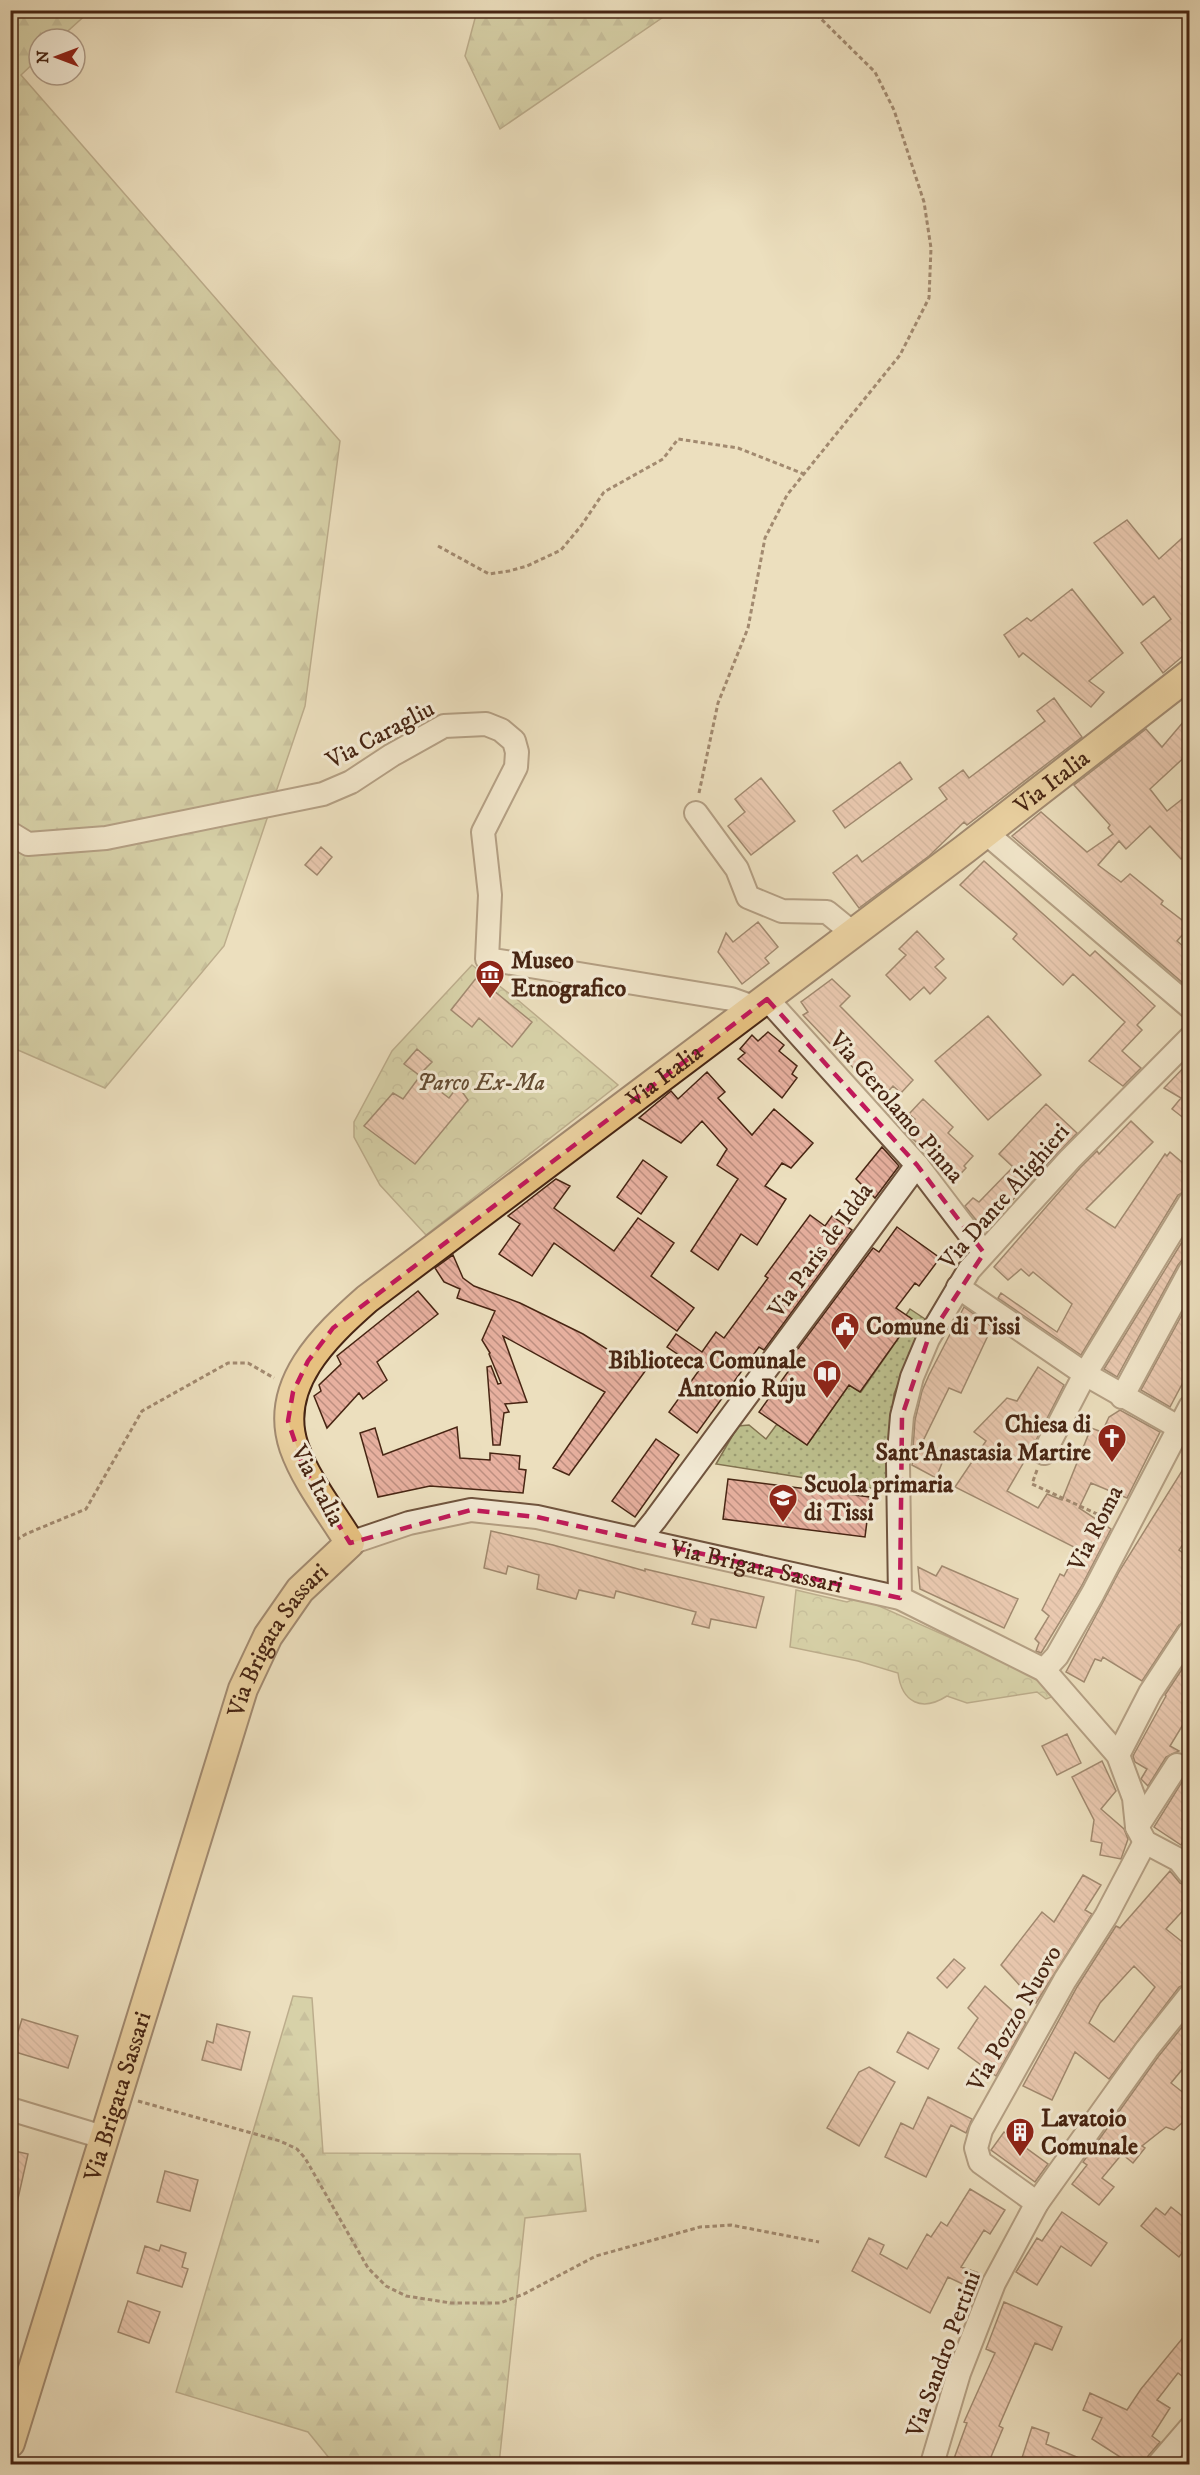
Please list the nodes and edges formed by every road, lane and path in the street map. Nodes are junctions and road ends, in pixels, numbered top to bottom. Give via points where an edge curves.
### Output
1 (812, 10) edge
2 (804, 474) junction
3 (438, 546) dead end
4 (1190, 674) edge
5 (696, 813) joint
6 (10, 833) edge
7 (986, 833) junction
8 (854, 934) junction
9 (761, 1004) junction
10 (1190, 1007) edge
11 (1190, 1038) edge
12 (916, 1165) junction
13 (1190, 1202) edge
14 (984, 1253) junction
15 (1190, 1271) edge
16 (958, 1287) junction
17 (1084, 1374) junction
18 (292, 1392) junction
19 (1122, 1397) junction
20 (1190, 1407) edge
21 (1178, 1427) junction
22 (1044, 1453) joint
23 (1126, 1528) junction
24 (639, 1540) junction
25 (350, 1543) junction
26 (10, 1545) edge
27 (900, 1598) junction
28 (1190, 1632) edge
29 (1044, 1670) junction
30 (1118, 1755) junction
31 (1177, 1765) dead end
32 (1141, 1835) junction
33 (1186, 1859) edge
34 (1190, 1995) edge
35 (119, 2096) junction
36 (10, 2109) edge
37 (106, 2138) junction
38 (1037, 2203) junction
39 (819, 2242) dead end
40 (1190, 2428) edge
41 (10, 2443) edge
42 (932, 2464) edge
43 (1159, 2464) edge

1 - 2 path via 875,72 894,110 924,202 931,248 929,298 900,355
2 - 3 path via 738,448 678,439 663,459 604,492 561,550 527,566 489,574
2 - 5 path via 787,495 765,538 748,628 718,703
4 - 7 main road, Via Italia
5 - 8 street via 737,869 748,897 782,911 827,912
6 - 9 street, Via Caragliu via 28,844 106,838 323,794 351,782 444,726 486,724 514,741 517,752 516,767 483,832 490,895 487,959
7 - 8 main road, Via Italia
7 - 10 street
8 - 9 main road, Via Italia
9 - 12 street, Via Gerolamo Pinna
9 - 18 main road, Via Italia via 367,1299 333,1328 308,1361
11 - 14 street, Via Dante Alighieri
12 - 14 street, Via Gerolamo Pinna
12 - 24 street, Via Paris de Idda
13 - 17 street
14 - 16 street, Via Dante Alighieri
15 - 19 street
16 - 17 street
16 - 27 street, Via Dante Alighieri via 928,1339 912,1377 902,1416 898,1464
17 - 19 street
17 - 22 street
18 - 25 main road, Via Italia via 288,1421 294,1447
18 - 26 path via 248,1363 228,1363 142,1411 86,1509 26,1534
19 - 21 street
20 - 21 street, Via Roma
21 - 23 street, Via Roma
22 - 23 path via 1032,1484
23 - 29 street, Via Roma via 1057,1656
24 - 25 street, Via Brigata Sassari via 537,1517 471,1510 410,1523
24 - 27 street, Via Brigata Sassari
25 - 35 main road, Via Brigata Sassari via 300,1590 268,1636 243,1689
27 - 29 street, Via Brigata Sassari
28 - 30 street via 1150,1693
29 - 30 street
30 - 32 street via 1134,1798
31 - 32 street
32 - 33 street
32 - 38 street, Via Pozzo Nuovo via 1106,1916 1065,1980 981,2130 976,2148 980,2162
34 - 38 street, Via Sandro Pertini
35 - 37 main road, Via Brigata Sassari
35 - 39 path via 297,2149 368,2268 386,2286 406,2296 451,2303 500,2303 596,2256 700,2227 731,2225
36 - 37 street
37 - 41 main road, Via Brigata Sassari
38 - 42 street, Via Sandro Pertini via 990,2293 959,2373
40 - 43 street

